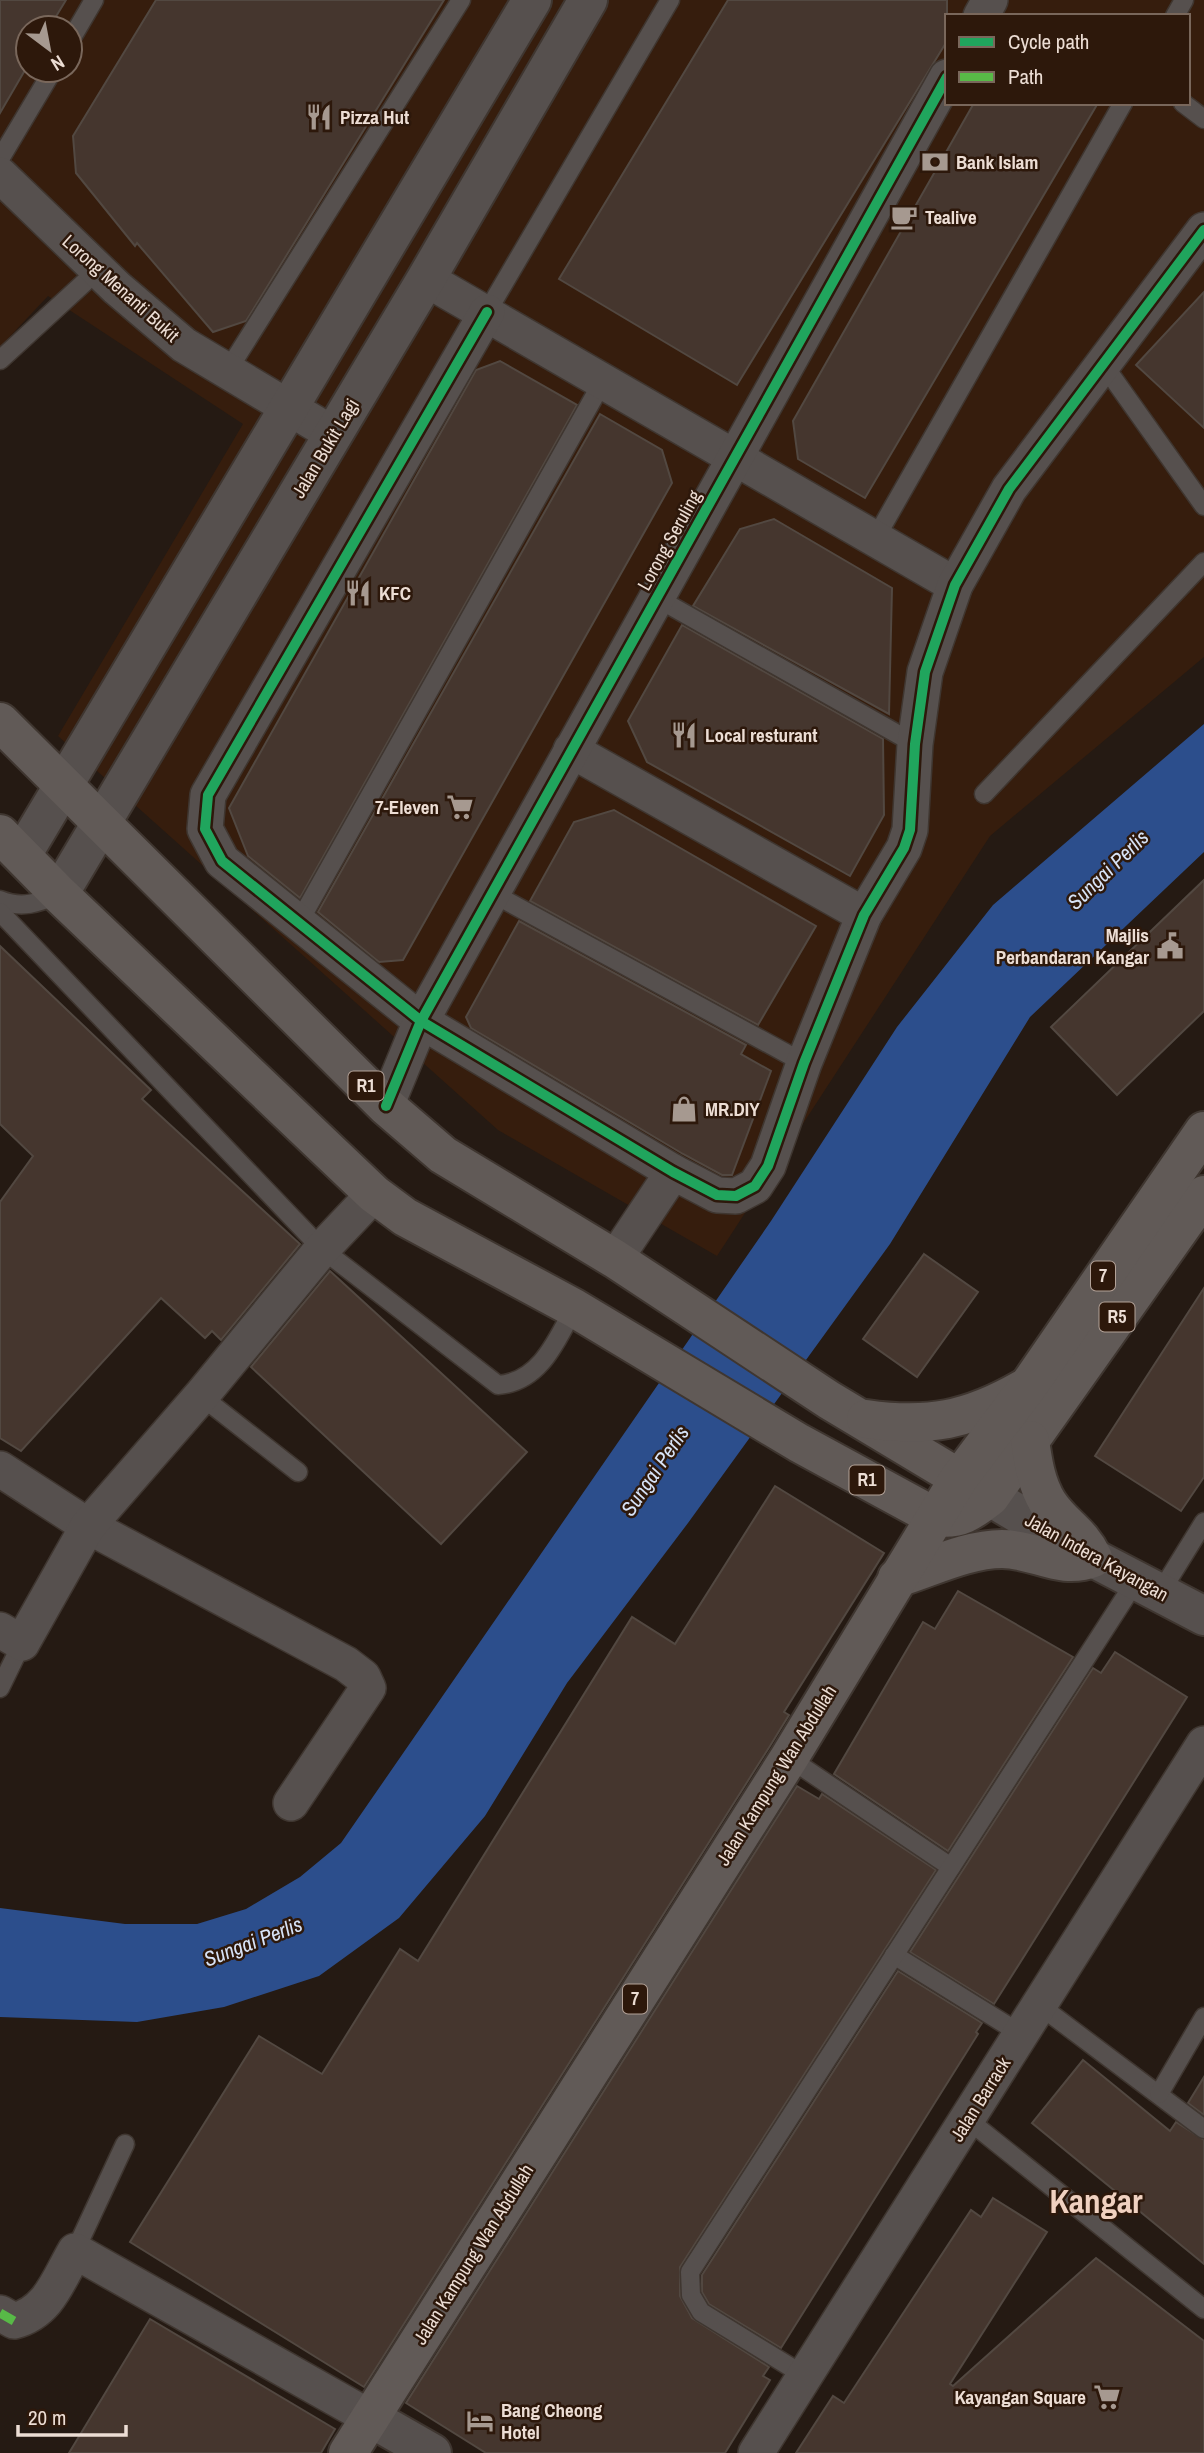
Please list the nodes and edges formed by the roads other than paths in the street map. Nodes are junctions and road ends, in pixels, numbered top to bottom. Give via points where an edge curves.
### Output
1 (94, 0) edge
2 (461, 0) edge
3 (532, 0) edge
4 (588, 0) edge
5 (670, 0) edge
6 (84, 17) edge
7 (945, 82) edge
8 (45, 84) edge
9 (1122, 105) edge
10 (1185, 105) edge
11 (1204, 120) edge
12 (0, 159) edge
13 (0, 175) edge
14 (1204, 230) edge
15 (98, 270) junction
16 (426, 279) junction
17 (487, 312) junction
18 (0, 360) edge
19 (1103, 364) junction
20 (228, 370) junction
21 (603, 381) junction
22 (290, 407) junction
23 (333, 434) junction
24 (735, 458) junction
25 (1204, 506) edge
26 (876, 539) junction
27 (1204, 562) edge
28 (955, 585) junction
29 (657, 598) junction
30 (0, 722) edge
31 (915, 744) junction
32 (571, 750) junction
33 (64, 785) junction
34 (984, 794) dead end
35 (101, 824) junction
36 (11, 844) edge
37 (492, 893) junction
38 (60, 894) junction
39 (0, 900) edge
40 (0, 912) edge
41 (864, 915) junction
42 (299, 922) junction
43 (421, 1021) junction
44 (804, 1063) junction
45 (386, 1106) junction
46 (1195, 1148) edge
47 (673, 1172) junction
48 (374, 1194) junction
49 (1204, 1195) edge
50 (323, 1249) junction
51 (615, 1259) junction
52 (574, 1308) junction
53 (1029, 1385) junction
54 (201, 1396) junction
55 (843, 1409) junction
56 (1030, 1440) junction
57 (0, 1469) edge
58 (298, 1472) dead end
59 (974, 1488) junction
60 (935, 1517) junction
61 (1204, 1522) edge
62 (88, 1526) junction
63 (1093, 1559) junction
64 (897, 1578) junction
65 (1148, 1587) junction
66 (1204, 1616) edge
67 (11, 1636) edge
68 (0, 1688) edge
69 (1204, 1744) edge
70 (789, 1758) junction
71 (291, 1803) dead end
72 (951, 1867) junction
73 (894, 1955) junction
74 (1204, 2017) edge
75 (1030, 2019) junction
76 (1159, 2094) junction
77 (967, 2119) junction
78 (1204, 2129) edge
79 (125, 2144) dead end
80 (75, 2251) junction
81 (1204, 2309) edge
82 (0, 2313) edge
83 (805, 2376) junction
84 (369, 2417) junction
85 (348, 2453) edge
86 (432, 2453) edge
87 (756, 2453) edge

1 - 6 lane
2 - 20 lane
3 - 22 street
4 - 16 street, Jalan Bukit Lagi
5 - 17 lane
7 - 24 street, Lorong Seruling
8 - 12 lane
9 - 26 lane
10 - 11 lane
13 - 15 street, Lorong Menanti Bukit
14 - 19 street
15 - 18 lane
15 - 20 street, Lorong Menanti Bukit via 184,345
16 - 17 street
16 - 23 street, Jalan Bukit Lagi
17 - 21 street
17 - 42 street via 208,795 205,829 222,861
19 - 25 lane
19 - 28 street via 1010,489
20 - 22 street, Lorong Menanti Bukit
21 - 24 street
21 - 42 lane
22 - 23 street, Lorong Menanti Bukit
22 - 33 street
23 - 35 street, Jalan Bukit Lagi
24 - 26 street
24 - 29 street, Lorong Seruling
26 - 28 street
27 - 34 lane
28 - 31 street via 925,672
29 - 31 lane
29 - 32 street, Lorong Seruling
30 - 33 main road, R1
31 - 41 street via 910,830
32 - 37 street, Lorong Seruling
32 - 41 street
33 - 35 main road, R1
33 - 36 street
35 - 38 street, Jalan Bukit Lagi
35 - 45 main road, R1
36 - 38 main road, R1
37 - 43 street, Lorong Seruling
37 - 44 lane
38 - 39 lane via 34,905
38 - 48 main road, R1
40 - 50 lane
41 - 44 street
42 - 43 street
43 - 45 street, Lorong Seruling
43 - 47 street
44 - 47 street via 768,1166 755,1186 736,1196 716,1195
45 - 51 main road, R1 via 443,1155
46 - 53 main road, Jalan Kampung Wan Abdullah / 7
47 - 51 street
48 - 50 street
48 - 52 main road, R1 via 405,1217
49 - 56 main road, R5
50 - 52 lane via 498,1385 510,1384 533,1371 549,1353
50 - 54 street
51 - 55 main road, R1
52 - 60 main road, R1 via 799,1443
53 - 55 main road via 990,1408 947,1421 902,1424
53 - 59 main road, Jalan Kampung Wan Abdullah / 7
54 - 58 lane
54 - 62 street
55 - 59 main road, R1
56 - 59 main road
56 - 63 main road via 1036,1479 1049,1504 1080,1535
57 - 62 street
59 - 60 main road, Jalan Kampung Wan Abdullah / 7
59 - 63 street, Jalan Indera Kayangan
60 - 64 main road, Jalan Kampung Wan Abdullah / 7
61 - 65 lane
62 - 67 street
62 - 71 street via 363,1677 368,1688
63 - 64 main road via 1077,1565 1028,1552 985,1550
63 - 65 street, Jalan Indera Kayangan
64 - 70 main road, Jalan Kampung Wan Abdullah / 7
65 - 66 street, Jalan Indera Kayangan
65 - 72 lane
67 - 68 lane via 9,1664
69 - 75 street, Jalan Barrack
70 - 72 lane
70 - 84 main road, Jalan Kampung Wan Abdullah / 7
72 - 73 lane
73 - 75 lane
73 - 83 lane via 690,2272 691,2295 701,2312
74 - 76 lane
75 - 76 lane
75 - 77 street, Jalan Barrack
76 - 78 lane
77 - 81 lane
77 - 83 street, Jalan Barrack
79 - 80 lane
80 - 82 street via 43,2306 31,2317 14,2321
80 - 84 street
83 - 87 street, Jalan Barrack
84 - 85 main road, 7
84 - 86 street

